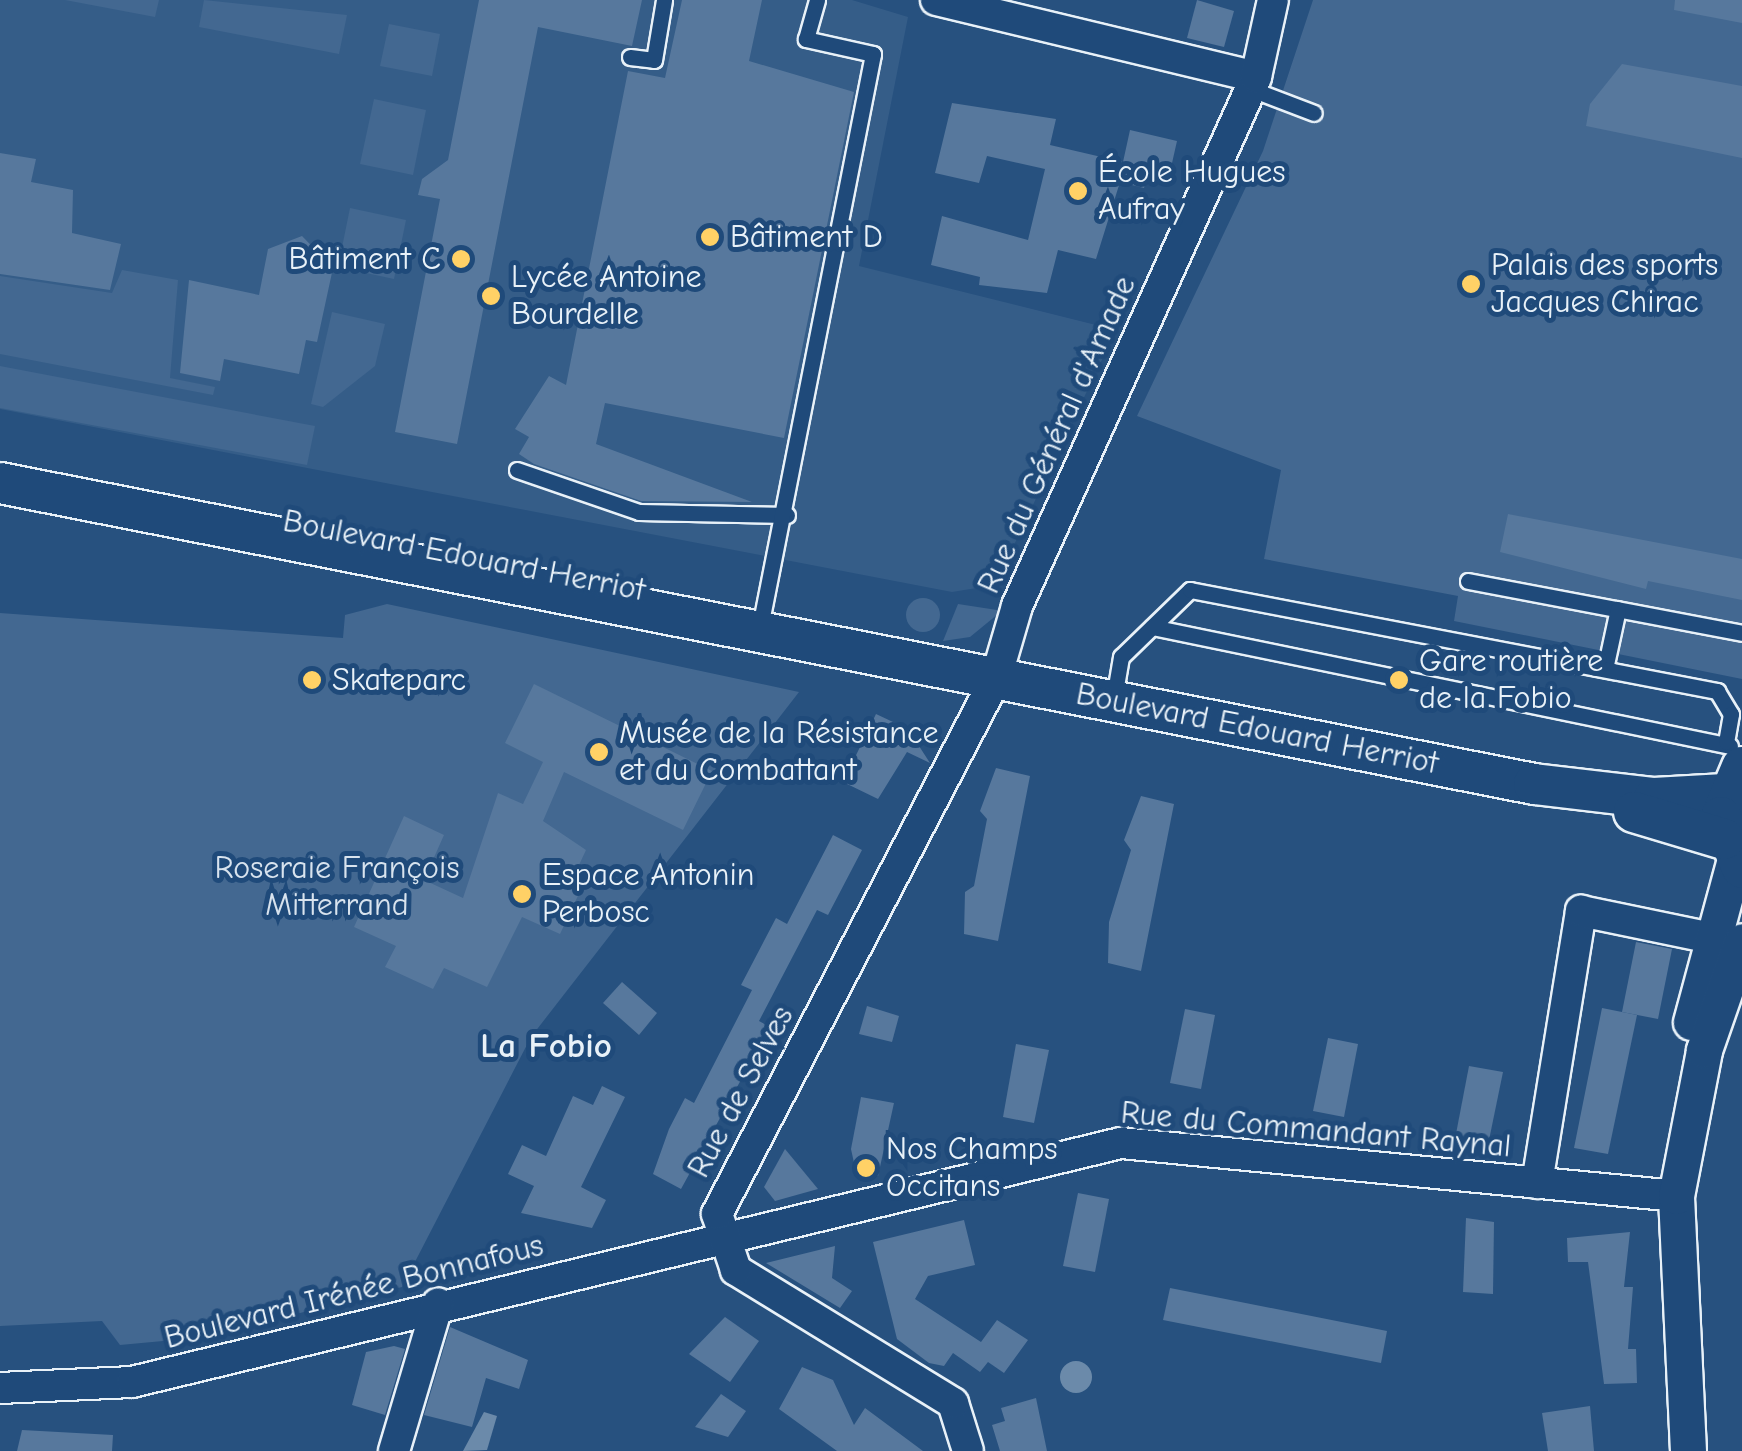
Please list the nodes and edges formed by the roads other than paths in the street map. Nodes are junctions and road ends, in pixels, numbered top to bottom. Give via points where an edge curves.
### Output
1 (664, 0) edge
2 (818, 0) edge
3 (936, 0) edge
4 (1272, 0) edge
5 (630, 57) dead end
6 (1254, 83) junction
7 (1314, 112) dead end
8 (0, 469) edge
9 (517, 470) dead end
10 (0, 483) edge
11 (788, 515) junction
12 (1468, 581) dead end
13 (1618, 610) junction
14 (761, 623) junction
15 (1152, 628) junction
16 (1742, 632) edge
17 (1605, 669) junction
18 (996, 678) junction
19 (1114, 701) junction
20 (1734, 766) edge
21 (1534, 784) junction
22 (1734, 856) edge
23 (1726, 940) edge
24 (1537, 1183) junction
25 (1676, 1196) junction
26 (721, 1242) junction
27 (438, 1303) junction
28 (0, 1388) edge
29 (394, 1451) edge
30 (968, 1451) edge
31 (1688, 1451) edge

1 - 5 lane via 654,60
2 - 11 lane via 806,39 873,54
3 - 6 street
4 - 6 street, Rue du Général d'Amade
6 - 7 lane
6 - 18 street, Rue du Général d'Amade via 1016,606
8 - 14 lane, Boulevard Edouard Herriot
9 - 11 lane via 639,512
10 - 14 main road, Boulevard Edouard Herriot
11 - 14 lane
12 - 13 lane
13 - 16 lane
13 - 17 lane
14 - 18 main road, Boulevard Edouard Herriot
15 - 17 lane via 1190,590
15 - 19 lane via 1121,657
15 - 20 lane
17 - 20 lane via 1716,691 1731,714
18 - 19 main road, Boulevard Edouard Herriot
18 - 26 street, Rue de Selves via 717,1214
19 - 21 main road, Boulevard Edouard Herriot
20 - 21 main road, Boulevard Edouard Herriot via 1654,798
20 - 22 main road
21 - 22 main road, Boulevard Edouard Herriot
22 - 23 street
23 - 24 street via 1582,911
23 - 25 street
24 - 25 street, Rue du Commandant Raynal
24 - 26 street, Rue du Commandant Raynal via 1121,1143
25 - 31 street
26 - 27 street, Boulevard Irénée Bonnafous
26 - 30 street via 736,1270 953,1403
27 - 28 street, Boulevard Irénée Bonnafous via 132,1382
27 - 29 street

